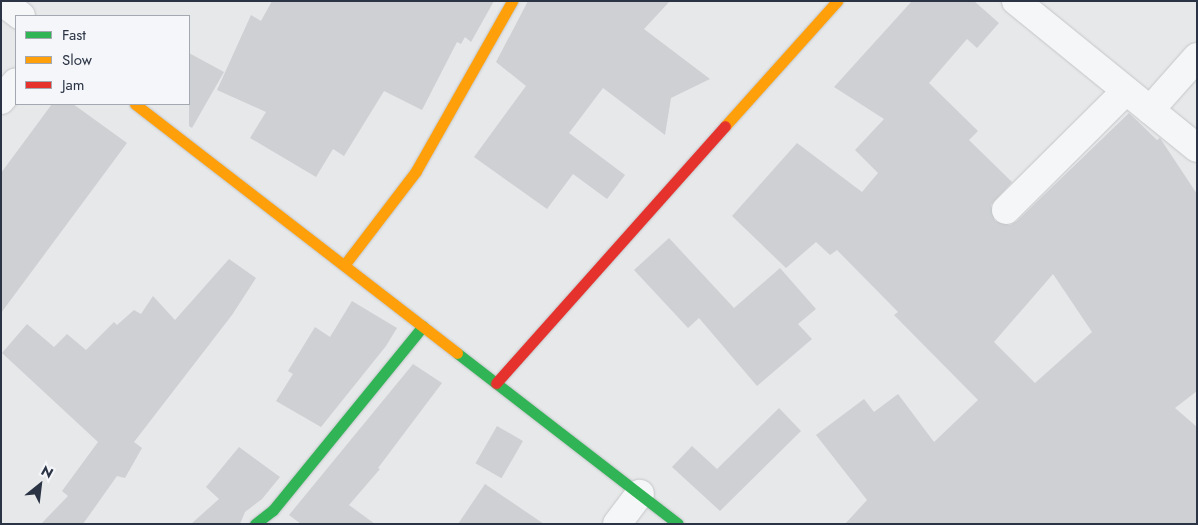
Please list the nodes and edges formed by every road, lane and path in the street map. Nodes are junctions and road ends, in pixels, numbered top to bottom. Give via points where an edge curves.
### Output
1 (512, 1) edge
2 (837, 1) edge
3 (1016, 1) edge
4 (1, 2) edge
5 (19, 15) edge
6 (1197, 57) edge
7 (15, 83) edge
8 (1126, 91) junction
9 (1, 100) edge
10 (136, 105) edge
11 (1150, 110) junction
12 (1197, 148) edge
13 (1006, 210) dead end
14 (345, 264) junction
15 (423, 326) junction
16 (496, 383) junction
17 (640, 494) junction
18 (255, 524) edge
19 (617, 524) edge
20 (678, 524) edge

1 - 14 street via 416,171
2 - 16 street
3 - 8 street
4 - 5 street
6 - 11 street
7 - 9 street
8 - 11 street
8 - 13 street
10 - 14 street
11 - 12 street
14 - 15 street
15 - 16 street
15 - 18 street via 273,510
16 - 17 street
17 - 19 street
17 - 20 street

